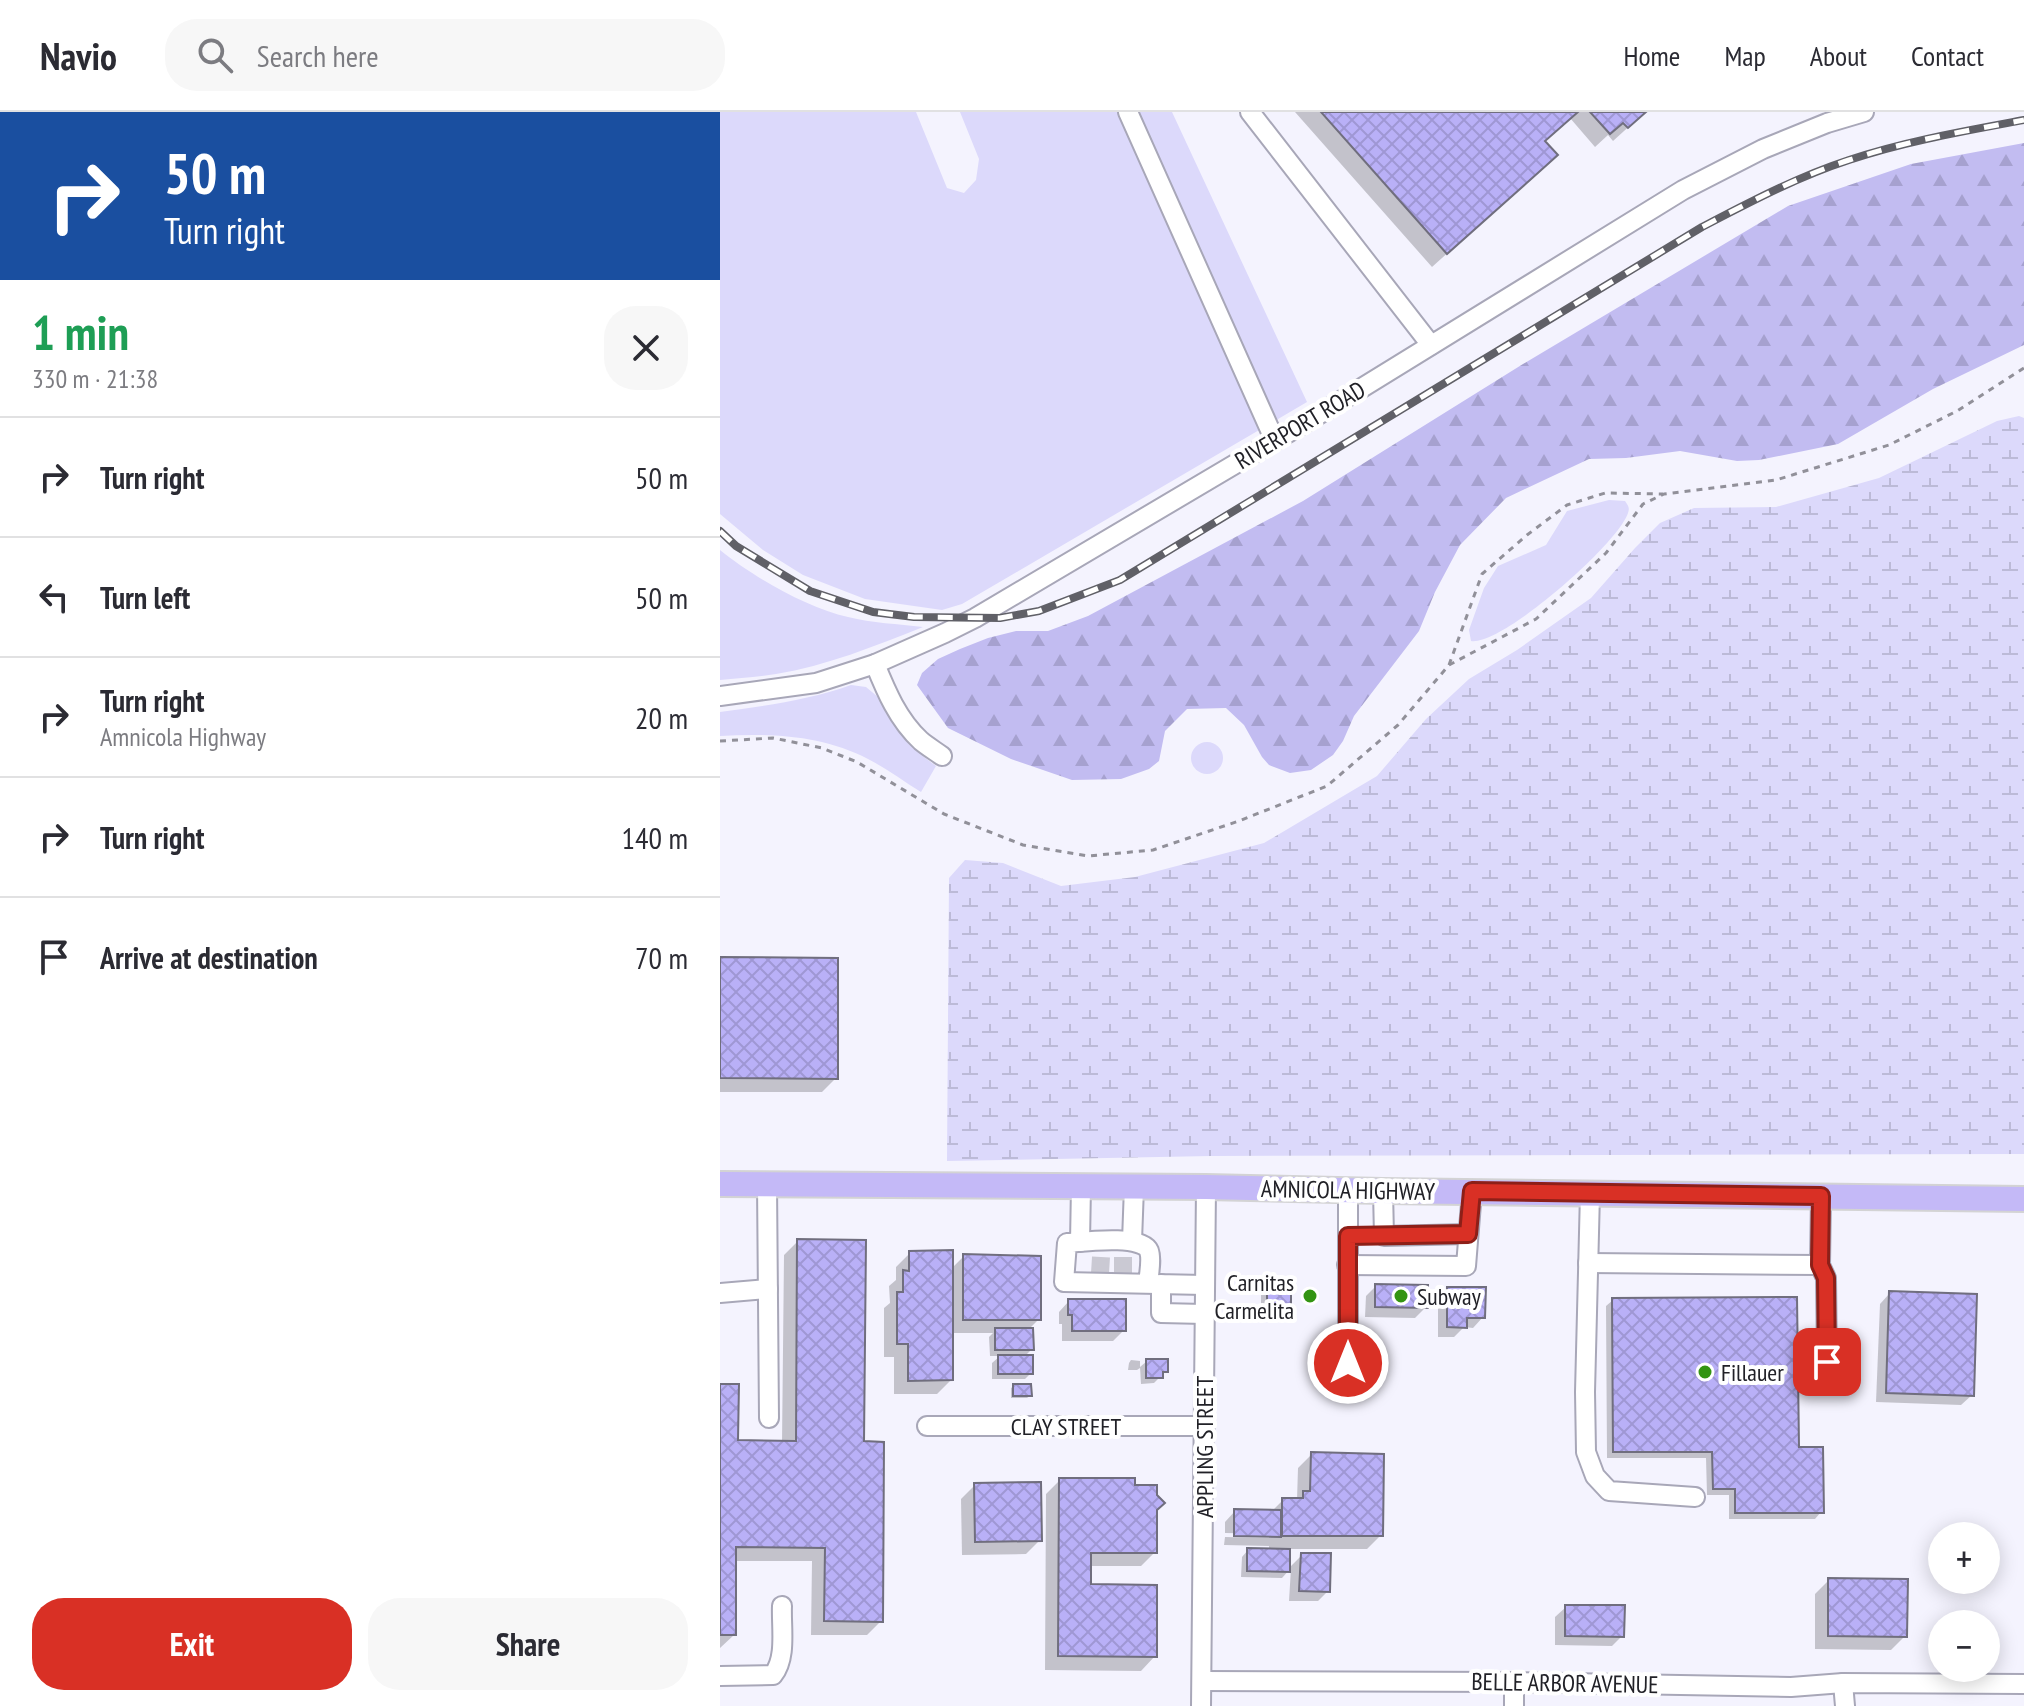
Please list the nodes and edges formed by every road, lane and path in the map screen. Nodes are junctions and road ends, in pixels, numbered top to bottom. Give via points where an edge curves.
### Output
1 (1128, 112) edge
2 (1250, 112) edge
3 (1864, 112) edge
4 (1834, 117) edge
5 (1431, 345) junction
6 (2024, 368) edge
7 (1275, 441) junction
8 (1664, 494) junction
9 (875, 664) junction
10 (1449, 665) junction
11 (720, 696) edge
12 (720, 741) edge
13 (942, 756) dead end
14 (720, 1184) edge
15 (767, 1184) junction
16 (1081, 1186) junction
17 (1134, 1187) junction
18 (1206, 1187) junction
19 (1348, 1190) junction
20 (1383, 1191) junction
21 (1472, 1191) junction
22 (1590, 1193) junction
23 (1821, 1196) junction
24 (2024, 1199) edge
25 (1468, 1234) junction
26 (1366, 1236) junction
27 (1080, 1242) junction
28 (1125, 1259) junction
29 (1588, 1263) junction
30 (1101, 1264) junction
31 (1347, 1265) junction
32 (1820, 1265) junction
33 (1155, 1284) junction
34 (1204, 1285) junction
35 (768, 1289) junction
36 (720, 1293) edge
37 (1204, 1314) junction
38 (1827, 1362) dead end
39 (1348, 1363) dead end
40 (769, 1418) dead end
41 (927, 1426) dead end
42 (1205, 1426) junction
43 (1695, 1497) dead end
44 (782, 1606) dead end
45 (720, 1676) edge
46 (1202, 1681) junction
47 (1514, 1682) junction
48 (1843, 1683) junction
49 (2024, 1684) edge
50 (1201, 1706) edge
51 (1514, 1706) edge
52 (1845, 1706) edge

1 - 7 street
2 - 5 street
3 - 4 street, RIVERPORT ROAD
4 - 5 street, RIVERPORT ROAD via 1683,190
5 - 7 street, RIVERPORT ROAD
6 - 8 path via 1957,411 1889,445 1776,480
7 - 9 street, RIVERPORT ROAD via 975,618
8 - 10 path via 1643,504 1606,553 1536,619
8 - 10 path via 1605,493 1567,505 1527,535 1482,574
9 - 11 street, RIVERPORT ROAD via 816,683
9 - 13 street via 903,719
10 - 12 path via 1398,725 1327,786 1153,850 1088,856 1023,845 944,814 857,762 822,748 773,738
14 - 15 main road, AMNICOLA HIGHWAY
15 - 16 main road, AMNICOLA HIGHWAY
15 - 35 street
16 - 17 main road, AMNICOLA HIGHWAY
16 - 27 street
17 - 18 main road, AMNICOLA HIGHWAY
17 - 28 street
18 - 19 main road, AMNICOLA HIGHWAY
18 - 34 street, APPLING STREET
19 - 20 main road, AMNICOLA HIGHWAY
19 - 26 street
20 - 21 main road, AMNICOLA HIGHWAY
20 - 26 street
21 - 22 main road, AMNICOLA HIGHWAY
21 - 25 street
22 - 23 main road, AMNICOLA HIGHWAY
22 - 29 street
23 - 24 main road, AMNICOLA HIGHWAY
23 - 32 street
25 - 26 street
25 - 31 street via 1466,1266
26 - 31 street
27 - 30 street
27 - 30 street via 1067,1243 1064,1282
28 - 30 street
28 - 30 street
28 - 33 street
28 - 33 street via 1146,1246
29 - 32 street
29 - 43 street via 1586,1452 1595,1476 1609,1491
31 - 39 street
32 - 38 street via 1826,1278
33 - 34 street
33 - 37 street via 1161,1313
34 - 37 street, APPLING STREET
35 - 36 street
35 - 40 street
37 - 42 street, APPLING STREET
41 - 42 street, CLAY STREET
42 - 46 street, APPLING STREET
44 - 45 street via 781,1655 773,1675
46 - 47 street, BELLE ARBOR AVENUE
46 - 50 street, APPLING STREET
47 - 48 street, BELLE ARBOR AVENUE via 1791,1687
47 - 51 street
48 - 49 street, BELLE ARBOR AVENUE
48 - 52 street

